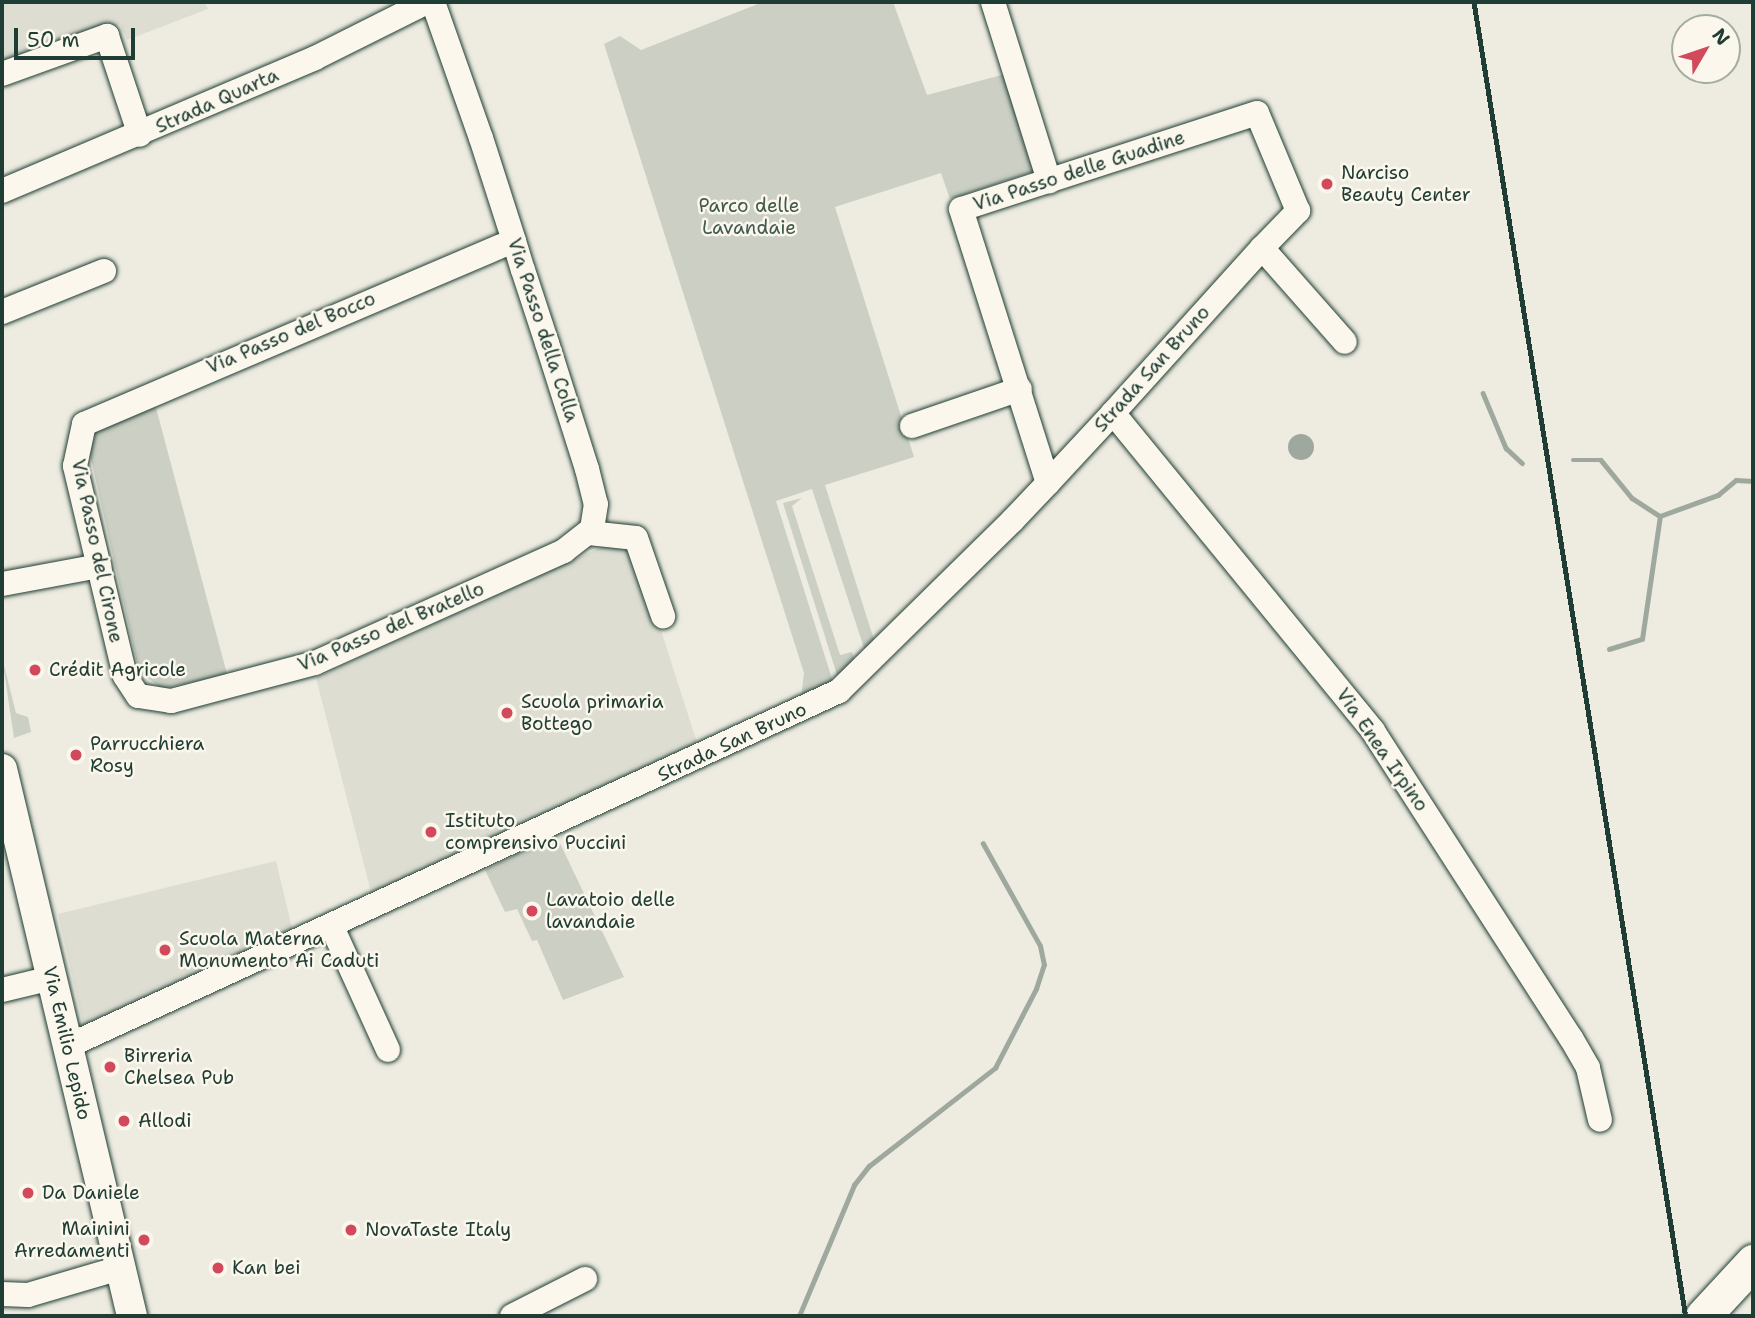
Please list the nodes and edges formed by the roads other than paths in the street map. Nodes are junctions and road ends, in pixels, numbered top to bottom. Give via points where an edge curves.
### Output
1 (427, 2) edge
2 (433, 2) edge
3 (993, 2) edge
4 (2, 74) edge
5 (140, 135) junction
6 (1049, 181) junction
7 (2, 191) edge
8 (1298, 211) joint
9 (514, 240) junction
10 (1262, 248) junction
11 (104, 271) dead end
12 (2, 312) edge
13 (1345, 342) dead end
14 (1020, 388) junction
15 (1113, 413) junction
16 (912, 426) dead end
17 (77, 436) joint
18 (1048, 483) junction
19 (589, 533) junction
20 (99, 566) junction
21 (55, 576) junction
22 (2, 584) edge
23 (2, 596) edge
24 (663, 616) dead end
25 (144, 700) joint
26 (3, 777) edge
27 (332, 928) junction
28 (52, 978) junction
29 (2, 990) edge
30 (68, 1046) junction
31 (388, 1050) dead end
32 (1600, 1120) dead end
33 (1753, 1262) edge
34 (120, 1268) junction
35 (585, 1279) dead end
36 (2, 1294) edge
37 (1753, 1297) edge
38 (132, 1316) edge
39 (512, 1316) edge
40 (1703, 1316) edge
41 (1735, 1316) edge

1 - 5 street, Strada Quarta
2 - 9 street, Via Passo della Colla
3 - 6 street
4 - 5 street via 107,36
5 - 7 street, Strada Quarta
6 - 8 street, Via Passo delle Guadine via 1257,113
6 - 14 street, Via Passo delle Guadine via 961,209
8 - 10 street, Strada San Bruno
9 - 17 street, Via Passo del Bocco via 102,411
9 - 19 street, Via Passo della Colla via 594,492
10 - 13 street
10 - 15 street, Strada San Bruno
11 - 12 street
14 - 16 street
14 - 18 street, Via Passo delle Guadine
15 - 18 street, Strada San Bruno
15 - 32 street, Via Enea Irpino via 1373,731 1571,1038 1588,1068
17 - 20 street, Via Passo del Cirone via 75,466
18 - 27 street, Strada San Bruno via 839,691
19 - 24 street via 636,538
19 - 25 street, Via Passo del Bratello via 564,551 315,663 171,701
20 - 21 street
20 - 25 street, Via Passo del Cirone via 125,676
21 - 22 street
21 - 23 street
26 - 28 main road, Via Emilio Lepido
27 - 30 street, Strada San Bruno
27 - 31 street
28 - 29 street
28 - 30 main road, Via Emilio Lepido
30 - 34 main road, Via Emilio Lepido
33 - 40 highway
34 - 36 street via 28,1295
34 - 38 main road, Via Emilio Lepido
35 - 39 street
37 - 41 highway

